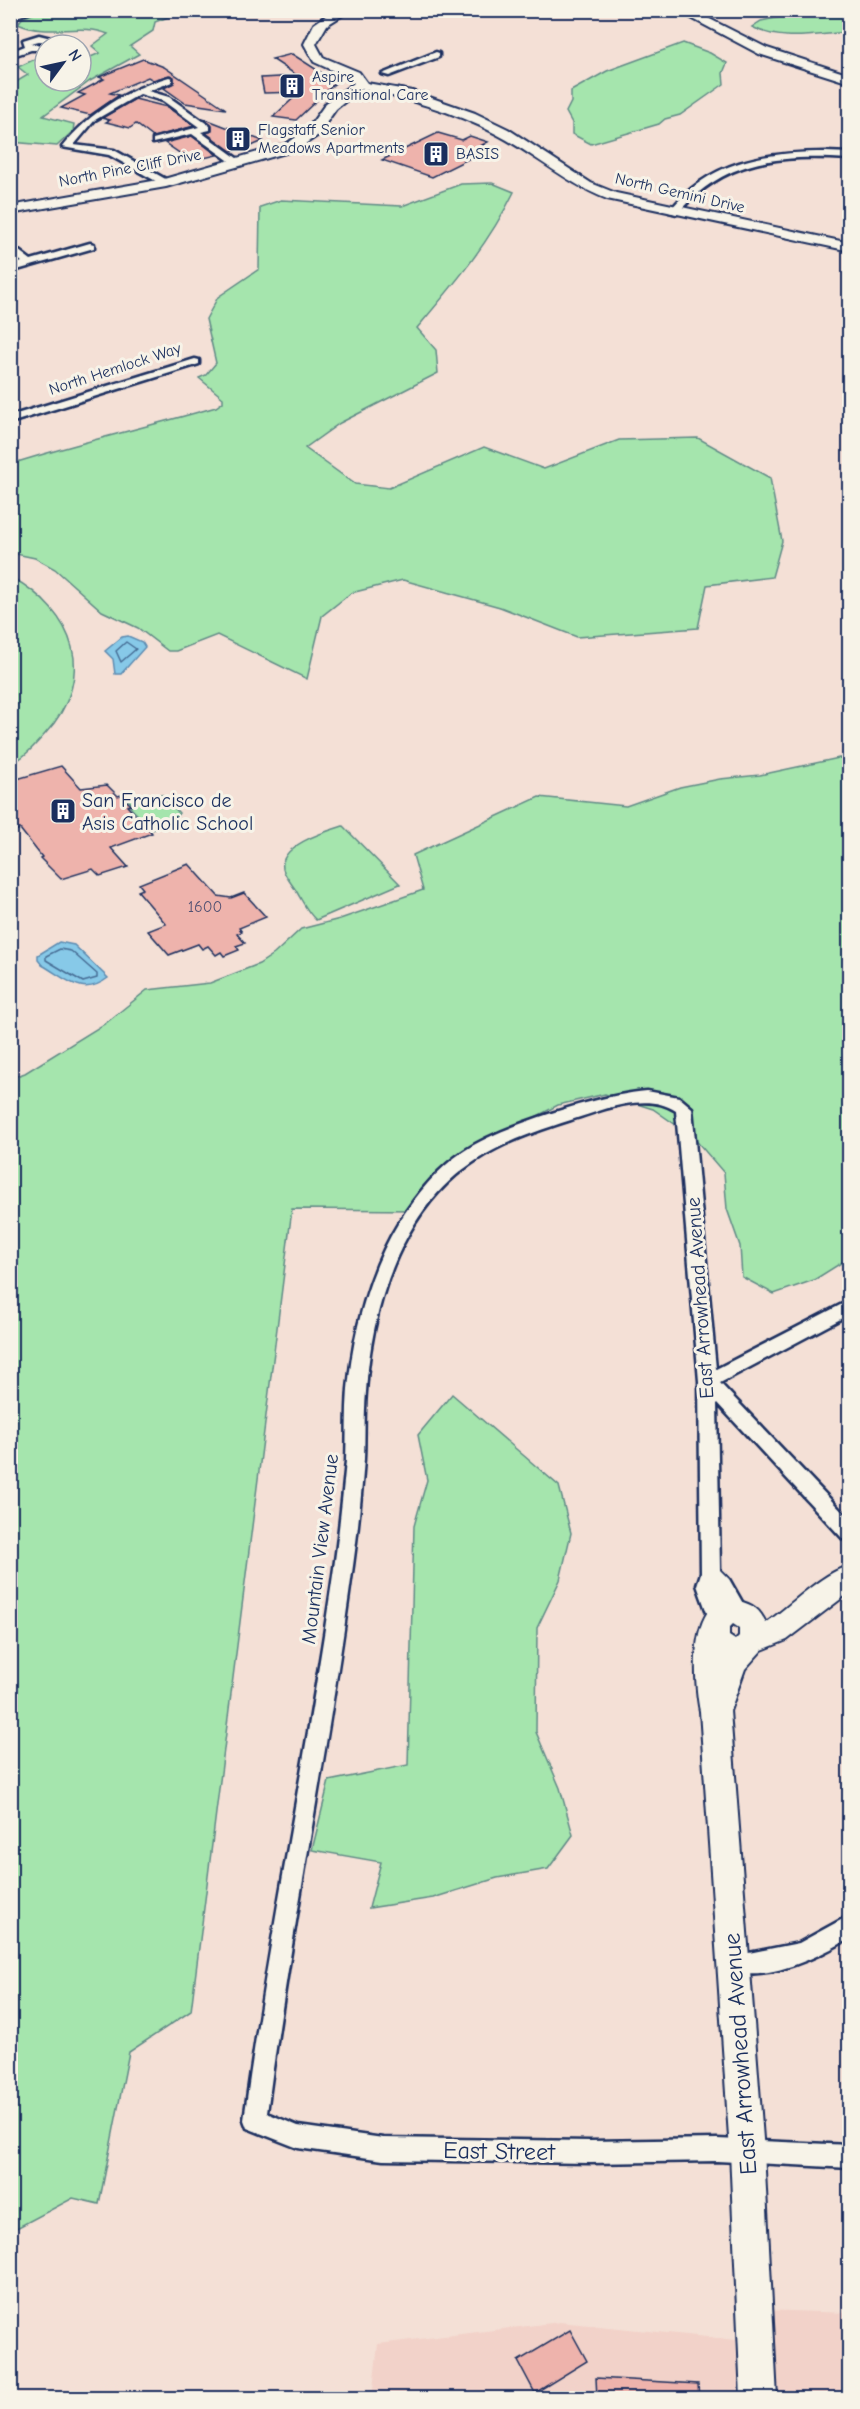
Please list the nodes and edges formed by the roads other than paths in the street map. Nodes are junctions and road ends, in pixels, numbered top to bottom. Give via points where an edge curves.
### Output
1 (25, 10) edge
2 (345, 10) edge
3 (358, 10) edge
4 (682, 10) edge
5 (10, 15) edge
6 (33, 40) edge
7 (30, 47) junction
8 (33, 47) edge
9 (10, 55) edge
10 (440, 57) dead end
11 (389, 77) junction
12 (849, 79) edge
13 (169, 80) dead end
14 (359, 82) junction
15 (379, 89) junction
16 (139, 91) junction
17 (340, 99) junction
18 (193, 131) junction
19 (156, 141) dead end
20 (849, 156) edge
21 (238, 163) junction
22 (166, 183) junction
23 (676, 209) junction
24 (10, 210) edge
25 (849, 242) edge
26 (90, 246) dead end
27 (10, 247) edge
28 (849, 247) edge
29 (29, 263) junction
30 (10, 268) edge
31 (195, 362) dead end
32 (10, 420) edge
33 (604, 1104) joint
34 (849, 1306) edge
35 (708, 1381) junction
36 (849, 1533) edge
37 (849, 1577) edge
38 (736, 1630) junction
39 (849, 1925) edge
40 (742, 1963) dead end
41 (255, 2121) joint
42 (747, 2152) junction
43 (849, 2157) edge
44 (759, 2398) edge

1 - 5 street
2 - 14 street, North Gemini Drive via 322,23 312,34 310,44 318,59
3 - 11 street, North Gemini Drive via 325,28 319,37 320,46 339,64
4 - 12 street via 763,51
6 - 7 street via 27,42
7 - 8 street
7 - 9 street
10 - 11 street
11 - 14 street
11 - 15 street
11 - 23 street, North Gemini Drive via 417,94 504,125 606,188
13 - 16 street
14 - 15 street, North Gemini Drive
14 - 17 street, North Pine Cliff Drive
15 - 17 street
15 - 23 street, North Gemini Drive via 407,94 489,125 599,191
16 - 18 street via 166,99 207,128
16 - 22 street via 92,118 68,147 111,152
17 - 21 street, North Pine Cliff Drive via 304,140
18 - 19 street
18 - 21 street
20 - 23 street via 790,155 742,164 712,176
21 - 22 street, North Pine Cliff Drive
22 - 24 street, North Pine Cliff Drive
23 - 25 street, North Gemini Drive
23 - 28 street, North Gemini Drive
26 - 29 street
27 - 29 street
29 - 30 street
31 - 32 street, North Hemlock Way
33 - 35 street, East Arrowhead Avenue via 660,1095 674,1099 684,1108
33 - 41 street, Mountain View Avenue via 547,1121 472,1153 455,1166 397,1240 370,1317 357,1387 355,1458 340,1598 267,2019
34 - 35 street
35 - 36 street
35 - 38 street, East Arrowhead Avenue via 711,1574 707,1585
37 - 38 street via 777,1631
38 - 42 street, East Arrowhead Avenue via 733,1663 715,1711
39 - 40 street via 812,1950
41 - 42 street, East Street via 298,2137 383,2149
42 - 43 street, East Street
42 - 44 street, East Arrowhead Avenue

